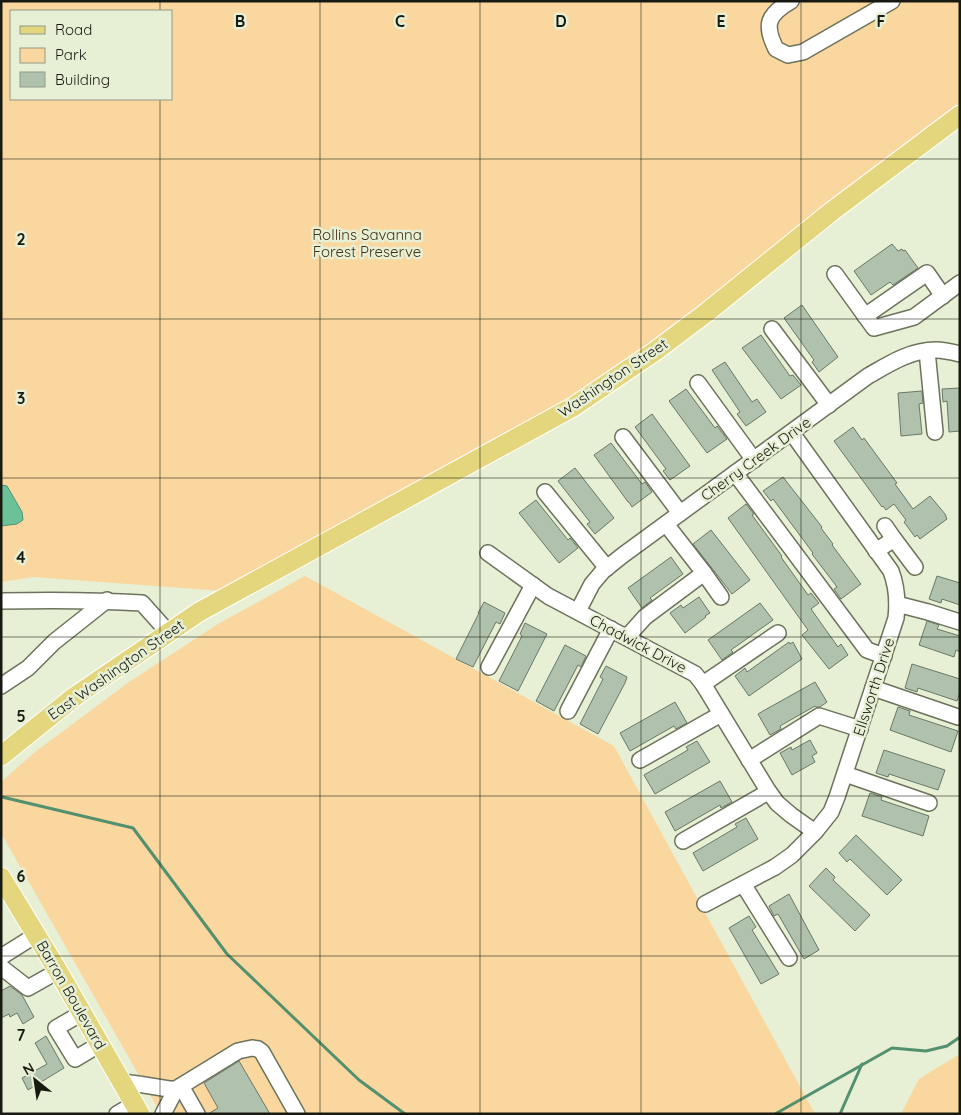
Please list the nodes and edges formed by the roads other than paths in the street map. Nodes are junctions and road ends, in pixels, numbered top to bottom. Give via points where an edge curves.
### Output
1 (791, 1) edge
2 (892, 1) edge
3 (960, 115) edge
4 (835, 274) dead end
5 (960, 283) edge
6 (942, 296) junction
7 (865, 316) junction
8 (772, 329) dead end
9 (927, 351) junction
10 (960, 354) edge
11 (698, 383) dead end
12 (829, 405) junction
13 (935, 432) dead end
14 (792, 433) junction
15 (623, 437) dead end
16 (754, 460) junction
17 (736, 473) junction
18 (545, 492) dead end
19 (680, 514) junction
20 (666, 524) junction
21 (885, 526) dead end
22 (894, 538) junction
23 (876, 551) junction
24 (488, 553) dead end
25 (915, 567) dead end
26 (607, 568) junction
27 (704, 573) junction
28 (533, 585) junction
29 (236, 592) joint
30 (721, 597) dead end
31 (107, 600) junction
32 (1, 601) edge
33 (897, 604) junction
34 (578, 611) junction
35 (960, 622) edge
36 (611, 629) junction
37 (168, 632) junction
38 (778, 633) dead end
39 (627, 637) junction
40 (884, 656) junction
41 (489, 667) dead end
42 (703, 684) junction
43 (1, 686) edge
44 (873, 688) junction
45 (568, 711) dead end
46 (721, 714) junction
47 (958, 717) dead end
48 (860, 729) junction
49 (1, 756) edge
50 (640, 760) dead end
51 (749, 760) junction
52 (845, 774) junction
53 (768, 792) junction
54 (929, 803) dead end
55 (815, 832) junction
56 (683, 841) dead end
57 (1, 877) edge
58 (743, 884) junction
59 (705, 904) dead end
60 (36, 935) junction
61 (1, 957) edge
62 (789, 958) dead end
63 (1, 967) edge
64 (58, 972) junction
65 (82, 1013) junction
66 (100, 1044) junction
67 (122, 1082) junction
68 (178, 1087) junction
69 (137, 1109) edge
70 (118, 1114) edge
71 (163, 1114) edge
72 (197, 1114) edge
73 (297, 1114) edge

1 - 2 street via 779,8 769,27 776,49 788,55 803,52
3 - 29 main road, Washington Street via 831,212 706,313 573,407
4 - 7 street
5 - 6 street
6 - 7 street via 914,317 874,328
6 - 7 street via 927,273
8 - 12 street
9 - 10 street, Cherry Creek Drive
9 - 12 street, Cherry Creek Drive via 894,360
9 - 13 street
11 - 16 street
12 - 14 street, Cherry Creek Drive
14 - 16 street, Cherry Creek Drive
14 - 23 street, Ellsworth Drive
15 - 19 street
16 - 17 street, Cherry Creek Drive
17 - 19 street, Cherry Creek Drive
17 - 40 street via 867,650
18 - 26 street
19 - 20 street, Cherry Creek Drive
20 - 26 street, Cherry Creek Drive
20 - 27 street
21 - 22 street
22 - 23 street
22 - 25 street
23 - 33 street, Ellsworth Drive via 891,571
24 - 28 street, Chadwick Drive
26 - 34 street, Cherry Creek Drive via 592,584
27 - 30 street
27 - 39 street via 645,617
28 - 34 street, Chadwick Drive
28 - 41 street
29 - 37 main road, East Washington Street
31 - 32 street
31 - 37 street via 142,603
31 - 43 street via 54,642 28,668
33 - 35 street
33 - 40 street, Ellsworth Drive
34 - 36 street, Chadwick Drive
36 - 39 street, Chadwick Drive
36 - 45 street
37 - 49 main road, East Washington Street via 74,697
38 - 42 street
39 - 42 street, Chadwick Drive via 694,674
40 - 44 street, Ellsworth Drive
42 - 46 street, Chadwick Drive
44 - 47 street
44 - 48 street, Ellsworth Drive
46 - 50 street
46 - 51 street, Chadwick Drive
48 - 51 street via 820,716
48 - 52 street, Ellsworth Drive
51 - 53 street, Chadwick Drive
52 - 54 street
52 - 55 street, Ellsworth Drive via 831,812
53 - 55 street, Chadwick Drive via 790,815
53 - 56 street
55 - 58 street, Ellsworth Drive via 792,855
57 - 60 main road, Barron Boulevard
58 - 59 street, Ellsworth Drive
58 - 62 street
60 - 61 street
60 - 64 main road, Barron Boulevard
63 - 64 street via 28,988
64 - 65 main road, Barron Boulevard
65 - 66 main road, Barron Boulevard
65 - 66 street via 56,1028 75,1059
66 - 67 main road, Barron Boulevard
67 - 68 street via 168,1089
67 - 69 main road, Barron Boulevard
68 - 71 street
68 - 72 street
68 - 73 street via 238,1052 258,1049
69 - 70 street

